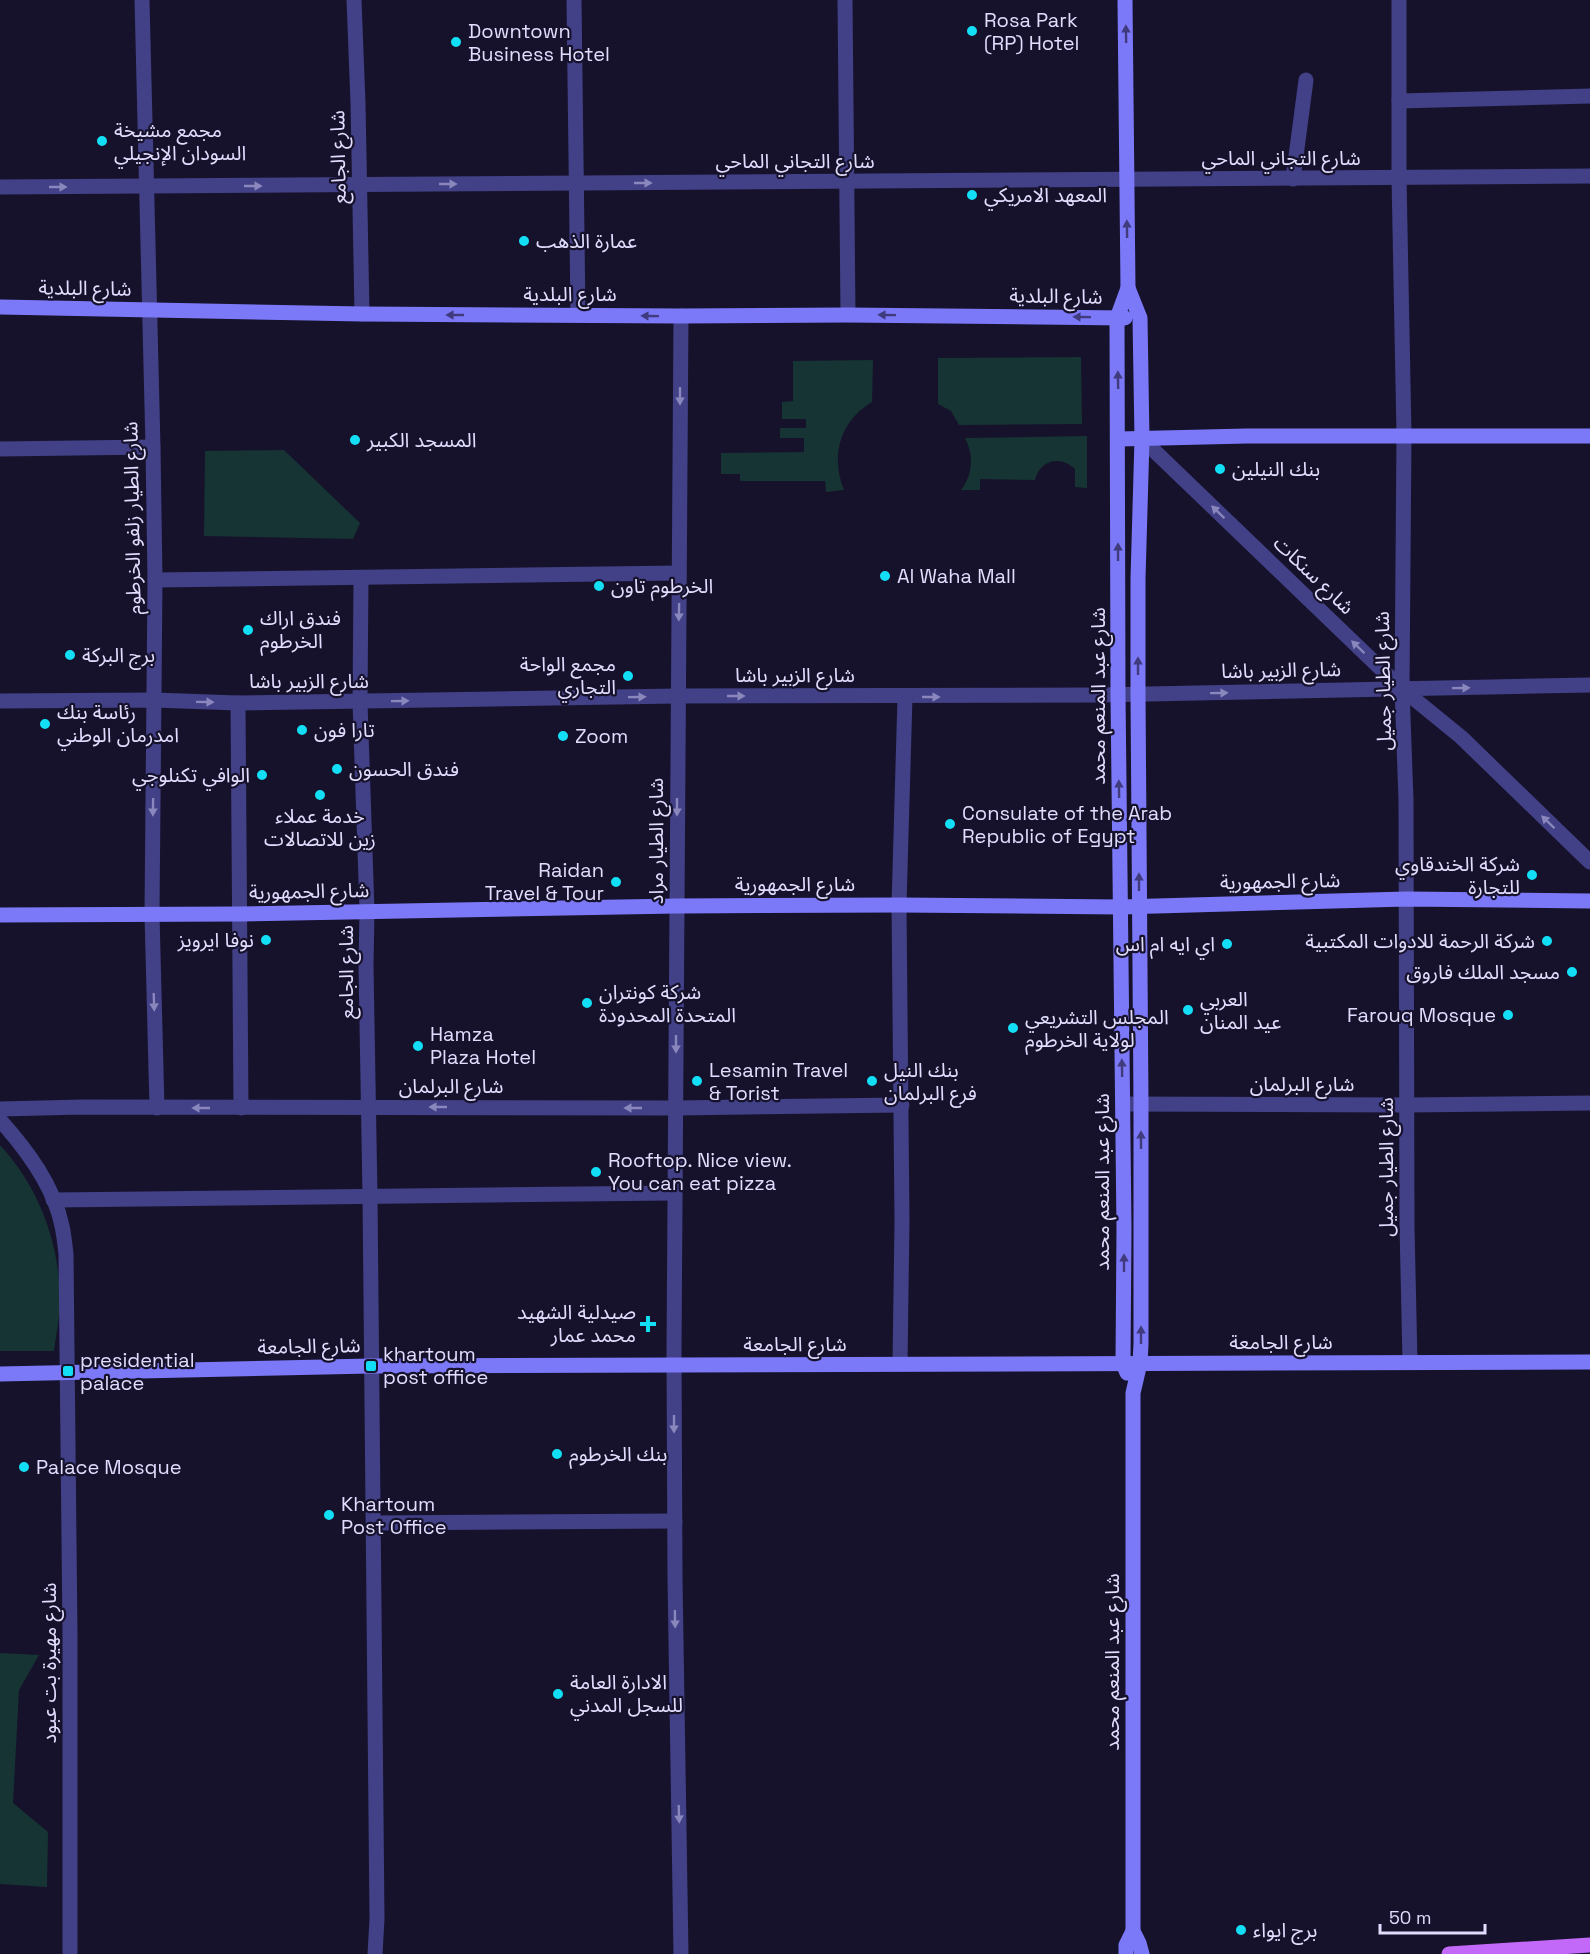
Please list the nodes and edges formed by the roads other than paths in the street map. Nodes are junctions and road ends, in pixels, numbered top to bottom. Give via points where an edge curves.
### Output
1 (142, 0) edge
2 (354, 0) edge
3 (574, 0) edge
4 (845, 0) edge
5 (1125, 0) edge
6 (1400, 0) edge
7 (1306, 80) dead end
8 (1590, 96) edge
9 (1399, 101) junction
10 (1590, 176) edge
11 (1399, 177) junction
12 (1127, 179) junction
13 (1293, 179) junction
14 (847, 181) junction
15 (577, 183) junction
16 (360, 185) junction
17 (146, 186) junction
18 (0, 187) edge
19 (1128, 288) junction
20 (0, 307) edge
21 (149, 311) junction
22 (362, 314) junction
23 (578, 315) junction
24 (848, 315) junction
25 (681, 316) junction
26 (1117, 318) junction
27 (1140, 318) junction
28 (1404, 435) junction
29 (1590, 436) edge
30 (1142, 438) junction
31 (1119, 439) junction
32 (153, 447) junction
33 (0, 449) edge
34 (679, 573) junction
35 (1118, 578) junction
36 (361, 579) junction
37 (1138, 579) junction
38 (155, 580) junction
39 (1590, 685) edge
40 (1402, 689) junction
41 (1137, 694) junction
42 (1118, 695) junction
43 (677, 696) junction
44 (905, 697) junction
45 (154, 700) junction
46 (0, 701) edge
47 (238, 702) junction
48 (360, 702) junction
49 (1590, 862) edge
50 (1407, 899) junction
51 (1590, 902) edge
52 (899, 904) junction
53 (677, 906) junction
54 (1121, 906) junction
55 (1139, 906) junction
56 (368, 911) junction
57 (152, 914) junction
58 (240, 914) junction
59 (0, 915) edge
60 (1590, 1103) edge
61 (1123, 1104) junction
62 (1141, 1104) junction
63 (902, 1105) junction
64 (1407, 1105) junction
65 (368, 1107) junction
66 (157, 1108) junction
67 (242, 1108) junction
68 (676, 1108) junction
69 (0, 1109) edge
70 (0, 1120) edge
71 (674, 1193) junction
72 (370, 1196) junction
73 (53, 1200) junction
74 (1410, 1362) junction
75 (1590, 1362) edge
76 (1123, 1363) junction
77 (1140, 1363) junction
78 (900, 1364) junction
79 (674, 1365) junction
80 (371, 1366) junction
81 (68, 1371) junction
82 (0, 1374) edge
83 (1133, 1393) junction
84 (675, 1521) junction
85 (374, 1522) junction
86 (1133, 1931) junction
87 (1590, 1945) edge
88 (70, 1954) edge
89 (375, 1954) edge
90 (681, 1954) edge
91 (1126, 1954) edge
92 (1142, 1954) edge
93 (1449, 1954) edge

1 - 17 street, شارع الطيار زلفو الخرطوم
2 - 16 street, شارع الجامع
3 - 15 street
4 - 14 street
12 -> 5 street, شارع عبد المنعم محمد
6 - 9 street, شارع الطيار جميل
7 - 13 street
8 - 9 street
9 - 11 street, شارع الطيار جميل
10 - 11 street, شارع التجاني الماحي
11 - 13 street, شارع التجاني الماحي
11 - 28 street, شارع الطيار جميل
12 - 13 street, شارع التجاني الماحي
12 - 14 street, شارع التجاني الماحي
19 -> 12 street, شارع عبد المنعم محمد
15 -> 14 street, شارع التجاني الماحي
14 - 24 street
16 -> 15 street, شارع التجاني الماحي
15 - 23 street
17 -> 16 street, شارع التجاني الماحي
16 - 22 street, شارع الجامع
18 -> 17 street, شارع التجاني الماحي
17 - 21 street, شارع الطيار زلفو الخرطوم
19 - 26 street, شارع عبد المنعم محمد
19 - 27 street, شارع عبد المنعم محمد
20 - 21 street, شارع البلدية
21 - 22 street, شارع البلدية
21 - 32 street, شارع الطيار زلفو الخرطوم
23 -> 22 street, شارع البلدية
25 -> 23 street, شارع البلدية
24 - 25 street, شارع البلدية
26 -> 24 street, شارع البلدية
25 -> 34 street, شارع الطيار مراد
26 - 27 street, شارع البلدية
31 -> 26 street, شارع عبد المنعم محمد
27 - 30 street, شارع عبد المنعم محمد
28 - 29 street
28 - 30 street
28 - 40 street, شارع الطيار جميل
30 - 31 street
30 - 37 street, شارع عبد المنعم محمد
40 -> 30 street, شارع سنكات
35 -> 31 street, شارع عبد المنعم محمد
32 - 33 street
32 - 38 street, شارع الطيار زلفو الخرطوم
34 - 36 street
34 -> 43 street, شارع الطيار مراد
35 - 37 street
35 - 42 street, شارع عبد المنعم محمد
36 - 38 street
36 - 48 street, شارع الجامع
41 -> 37 street, شارع عبد المنعم محمد
38 - 45 street, شارع الطيار زلفو الخرطوم
40 -> 39 street, شارع الزبير باشا
41 -> 40 street, شارع الزبير باشا
49 -> 40 street, شارع سنكات via 1461,737
40 - 50 street, شارع الطيار جميل
41 - 42 street, شارع الزبير باشا
55 -> 41 street, شارع عبد المنعم محمد
44 -> 42 street, شارع الزبير باشا
54 -> 42 street, شارع عبد المنعم محمد
43 -> 44 street, شارع الزبير باشا
48 -> 43 street, شارع الزبير باشا
43 -> 53 street, شارع الطيار مراد
44 - 52 street
45 - 46 street, شارع الزبير باشا
45 -> 47 street, شارع الزبير باشا
45 -> 57 street, شارع الطيار زلفو الخرطوم
47 - 48 street, شارع الزبير باشا
47 - 58 street
48 - 56 street, شارع الجامع
50 - 51 street, شارع الجمهورية
50 - 55 street, شارع الجمهورية
50 - 64 street, شارع الطيار جميل
52 - 53 street, شارع الجمهورية
52 - 54 street, شارع الجمهورية
52 - 63 street
53 - 56 street, شارع الجمهورية
53 -> 68 street, شارع الطيار مراد
54 - 55 street, شارع الجمهورية
61 -> 54 street, شارع عبد المنعم محمد
55 - 62 street, شارع عبد المنعم محمد
56 - 58 street, شارع الجمهورية
56 - 65 street, شارع الجامع
57 - 58 street, شارع الجمهورية
57 - 59 street, شارع الجمهورية
57 -> 66 street, شارع الطيار زلفو الخرطوم
58 - 67 street
60 - 64 street, شارع البرلمان
61 - 62 street, شارع البرلمان
76 -> 61 street, شارع عبد المنعم محمد
62 - 64 street, شارع البرلمان
77 -> 62 street, شارع عبد المنعم محمد
63 - 68 street, شارع البرلمان
63 - 78 street
64 - 74 street, شارع الطيار جميل
65 - 67 street, شارع البرلمان
68 -> 65 street, شارع البرلمان
65 - 72 street, شارع الجامع
67 -> 66 street, شارع البرلمان
66 - 69 street, شارع البرلمان
68 - 71 street, شارع الطيار مراد
70 - 73 street, شارع مهيرة بت عبود via 32,1160
71 - 72 street
71 - 79 street, شارع الطيار مراد
72 - 73 street
72 - 80 street, شارع الجامع
73 - 81 street, شارع مهيرة بت عبود via 62,1224 66,1254
74 - 75 street, شارع الجامعة
74 - 77 street, شارع الجامعة
76 - 77 street, شارع الجامعة
76 - 78 street, شارع الجامعة
76 - 83 street, شارع عبد المنعم محمد
77 - 83 street, شارع عبد المنعم محمد
78 - 79 street, شارع الجامعة
79 - 80 street, شارع الجامعة
79 -> 84 street, شارع الطيار مراد
80 - 81 street, شارع الجامعة
80 - 85 street, شارع الجامع
81 - 82 street, شارع الجامعة
81 - 88 street, شارع مهيرة بت عبود
83 - 86 street, شارع عبد المنعم محمد
84 - 85 street
84 -> 90 street, شارع الطيار مراد
85 - 89 street, شارع الجامع
86 - 91 street, شارع عبد المنعم محمد
86 - 92 street, شارع عبد المنعم محمد
87 - 93 main road

